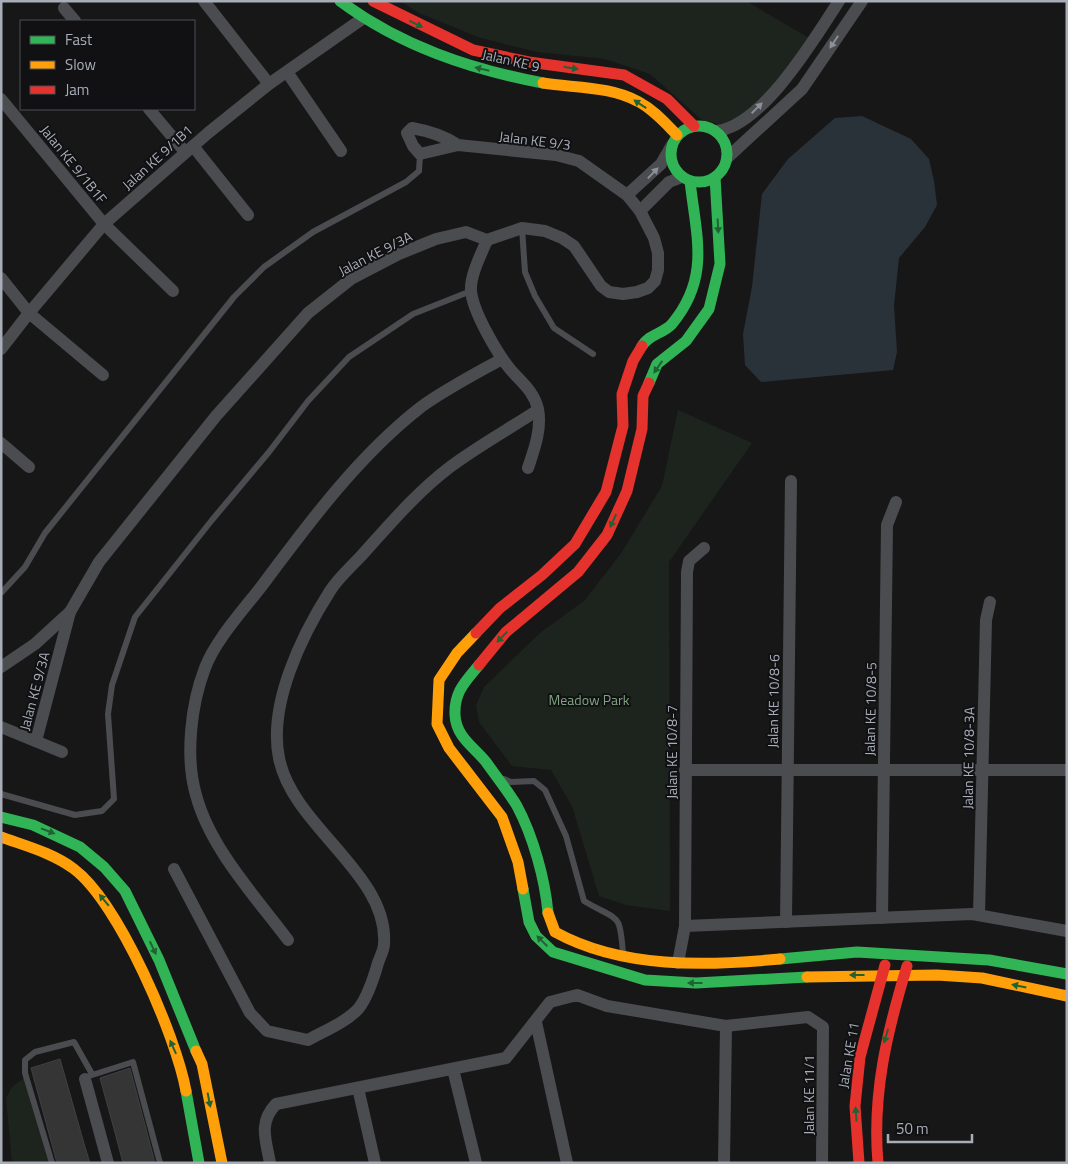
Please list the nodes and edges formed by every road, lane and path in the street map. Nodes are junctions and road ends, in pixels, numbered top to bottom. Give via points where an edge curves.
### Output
1 (204, 1) edge
2 (340, 1) edge
3 (373, 1) edge
4 (839, 1) edge
5 (862, 1) edge
6 (64, 8) dead end
7 (362, 19) junction
8 (74, 20) edge
9 (286, 72) junction
10 (269, 84) junction
11 (1, 99) edge
12 (150, 110) edge
13 (694, 126) junction
14 (716, 131) junction
15 (674, 140) junction
16 (458, 145) junction
17 (189, 149) junction
18 (341, 151) dead end
19 (420, 154) junction
20 (727, 158) junction
21 (715, 177) junction
22 (686, 179) junction
23 (627, 195) junction
24 (640, 212) junction
25 (248, 215) dead end
26 (104, 224) junction
27 (522, 228) junction
28 (486, 240) junction
29 (1, 278) edge
30 (172, 291) dead end
31 (471, 291) junction
32 (29, 313) junction
33 (1, 349) edge
34 (593, 354) dead end
35 (502, 359) junction
36 (103, 375) dead end
37 (538, 410) junction
38 (1, 443) edge
39 (29, 466) dead end
40 (528, 468) dead end
41 (791, 481) dead end
42 (896, 502) dead end
43 (704, 548) dead end
44 (1, 593) edge
45 (990, 602) dead end
46 (70, 612) junction
47 (1, 667) edge
48 (1, 727) edge
49 (36, 741) junction
50 (62, 752) dead end
51 (685, 770) junction
52 (788, 770) junction
53 (884, 770) junction
54 (983, 770) junction
55 (1067, 770) edge
56 (494, 775) junction
57 (1, 794) edge
58 (1, 817) edge
59 (1, 837) edge
60 (174, 869) dead end
61 (979, 915) junction
62 (882, 918) junction
63 (786, 922) junction
64 (684, 926) junction
65 (1067, 931) edge
66 (288, 940) dead end
67 (888, 954) junction
68 (623, 955) junction
69 (910, 956) junction
70 (678, 963) junction
71 (1067, 974) edge
72 (882, 975) junction
73 (904, 975) junction
74 (1067, 996) edge
75 (536, 1022) junction
76 (726, 1026) junction
77 (453, 1069) junction
78 (88, 1076) junction
79 (358, 1088) junction
80 (52, 1163) edge
81 (108, 1163) edge
82 (160, 1163) edge
83 (199, 1163) edge
84 (222, 1163) edge
85 (270, 1163) edge
86 (375, 1163) edge
87 (476, 1163) edge
88 (567, 1163) edge
89 (724, 1163) edge
90 (822, 1163) edge
91 (859, 1163) edge
92 (878, 1163) edge

1 - 10 street
2 - 7 street, Jalan KE 9
3 -> 13 street, Jalan KE 9 via 473,50 529,62 624,75 667,99
14 -> 4 street via 737,125 795,69
5 -> 20 street via 802,89
6 - 8 street
7 - 9 street, Jalan KE 9/1B1
15 -> 7 street, Jalan KE 9 via 658,116 634,100 469,66 392,36
9 - 10 street, Jalan KE 9/1B1
9 - 18 street
10 - 17 street, Jalan KE 9/1B1
11 - 26 street, Jalan KE 9/1B1F
12 - 17 street
13 - 14 street
13 - 15 street
14 - 20 street via 725,143
15 - 22 street via 672,163
23 -> 15 street via 661,164
16 - 19 street, Jalan KE 9/3
16 - 19 street, Jalan KE 9/3 via 443,136 412,128 407,133 412,146
16 - 23 street, Jalan KE 9/3 via 579,160
17 - 25 street
17 - 26 street, Jalan KE 9/1B1
19 - 44 lane via 419,171 406,182 313,232 264,267 234,298 45,533 25,567
20 - 21 street via 725,166
21 - 22 street via 699,183
21 -> 56 street via 720,264 709,310 686,341 657,364 643,396 642,430 627,491 607,534 578,572 506,632 458,690 455,716 461,736
22 - 24 street via 669,182
72 -> 22 street via 696,983 654,980 553,952 536,936 529,922 518,862 502,817 449,748 437,724 439,680 457,653 500,608 542,576 575,544 606,492 623,426 622,394 633,361 646,340 670,326 689,302 696,279 698,254
23 - 24 street
24 - 27 street via 654,238 658,270 655,281 648,288 623,294 609,292 601,286 574,246 562,238 545,231
26 - 30 street, Jalan KE 9/1B1F
26 - 32 street, Jalan KE 9/1B1
27 - 28 street
27 - 34 lane via 525,272 535,296 554,328
28 - 31 street
28 - 46 street, Jalan KE 9/3A via 466,232 436,239 399,254 351,279 308,313 216,416 99,562
29 - 32 street
31 - 35 street via 482,324
31 - 57 lane via 413,314 349,357 308,401 135,617 112,684 108,714 114,799 102,811 75,815
32 - 33 street, Jalan KE 9/1B1
32 - 36 street
35 - 37 street via 531,391
35 - 66 street via 422,407 381,444 315,515 233,622 205,667 191,736 191,770 196,794 210,834
37 - 40 street via 538,437
37 - 60 street via 450,467 415,497 331,590 300,645 285,687 277,726 279,758 294,796 365,882 380,912 384,944 374,978 359,1008 308,1040 267,1031 250,1013
38 - 39 street
41 - 52 street, Jalan KE 10/8-6
42 - 53 street, Jalan KE 10/8-5 via 888,525
43 - 51 street, Jalan KE 10/8-7 via 689,561 687,572
45 - 54 street, Jalan KE 10/8-3A via 986,620
46 - 47 street, Jalan KE 9/3A via 35,644
46 - 49 street, Jalan KE 9/3A
48 - 49 street, Jalan KE 9/3A
49 - 50 street
51 - 52 street
51 - 64 street, Jalan KE 10/8-7
52 - 53 street
52 - 63 street, Jalan KE 10/8-6
53 - 54 street
53 - 62 street, Jalan KE 10/8-5
54 - 55 street
54 - 61 street, Jalan KE 10/8-3A
56 - 68 street via 516,807 537,858 546,891 548,917 555,932 573,942
56 - 68 lane via 511,782 534,780 545,790 566,836 584,901 613,916 621,924
58 -> 84 street via 47,831 80,847 125,891 159,960 202,1064
83 -> 59 street via 178,1058 109,907 75,869 39,850
61 - 62 street
61 - 65 street
62 - 63 street
63 - 64 street
64 - 70 street, Jalan KE 10/8-7
67 - 69 street
67 - 70 street via 857,952 732,964
67 - 72 street, Jalan KE 11
68 - 70 street
69 - 71 street via 988,960
69 - 73 street
72 - 73 street
91 -> 72 street, Jalan KE 11 via 855,1106 860,1056
74 -> 73 street via 982,978
73 -> 92 street via 883,1044 875,1138
75 - 76 street via 550,1002 577,996 607,1006
75 - 77 street via 506,1058
75 - 88 street
76 - 89 street
76 - 90 street, Jalan KE 11/1 via 808,1017 823,1027
77 - 79 street
77 - 87 street
78 - 80 lane via 74,1042 35,1052 25,1060 25,1073
78 - 81 street
78 - 82 lane via 132,1062 135,1064
79 - 85 street via 276,1104 267,1114 264,1131
79 - 86 street

